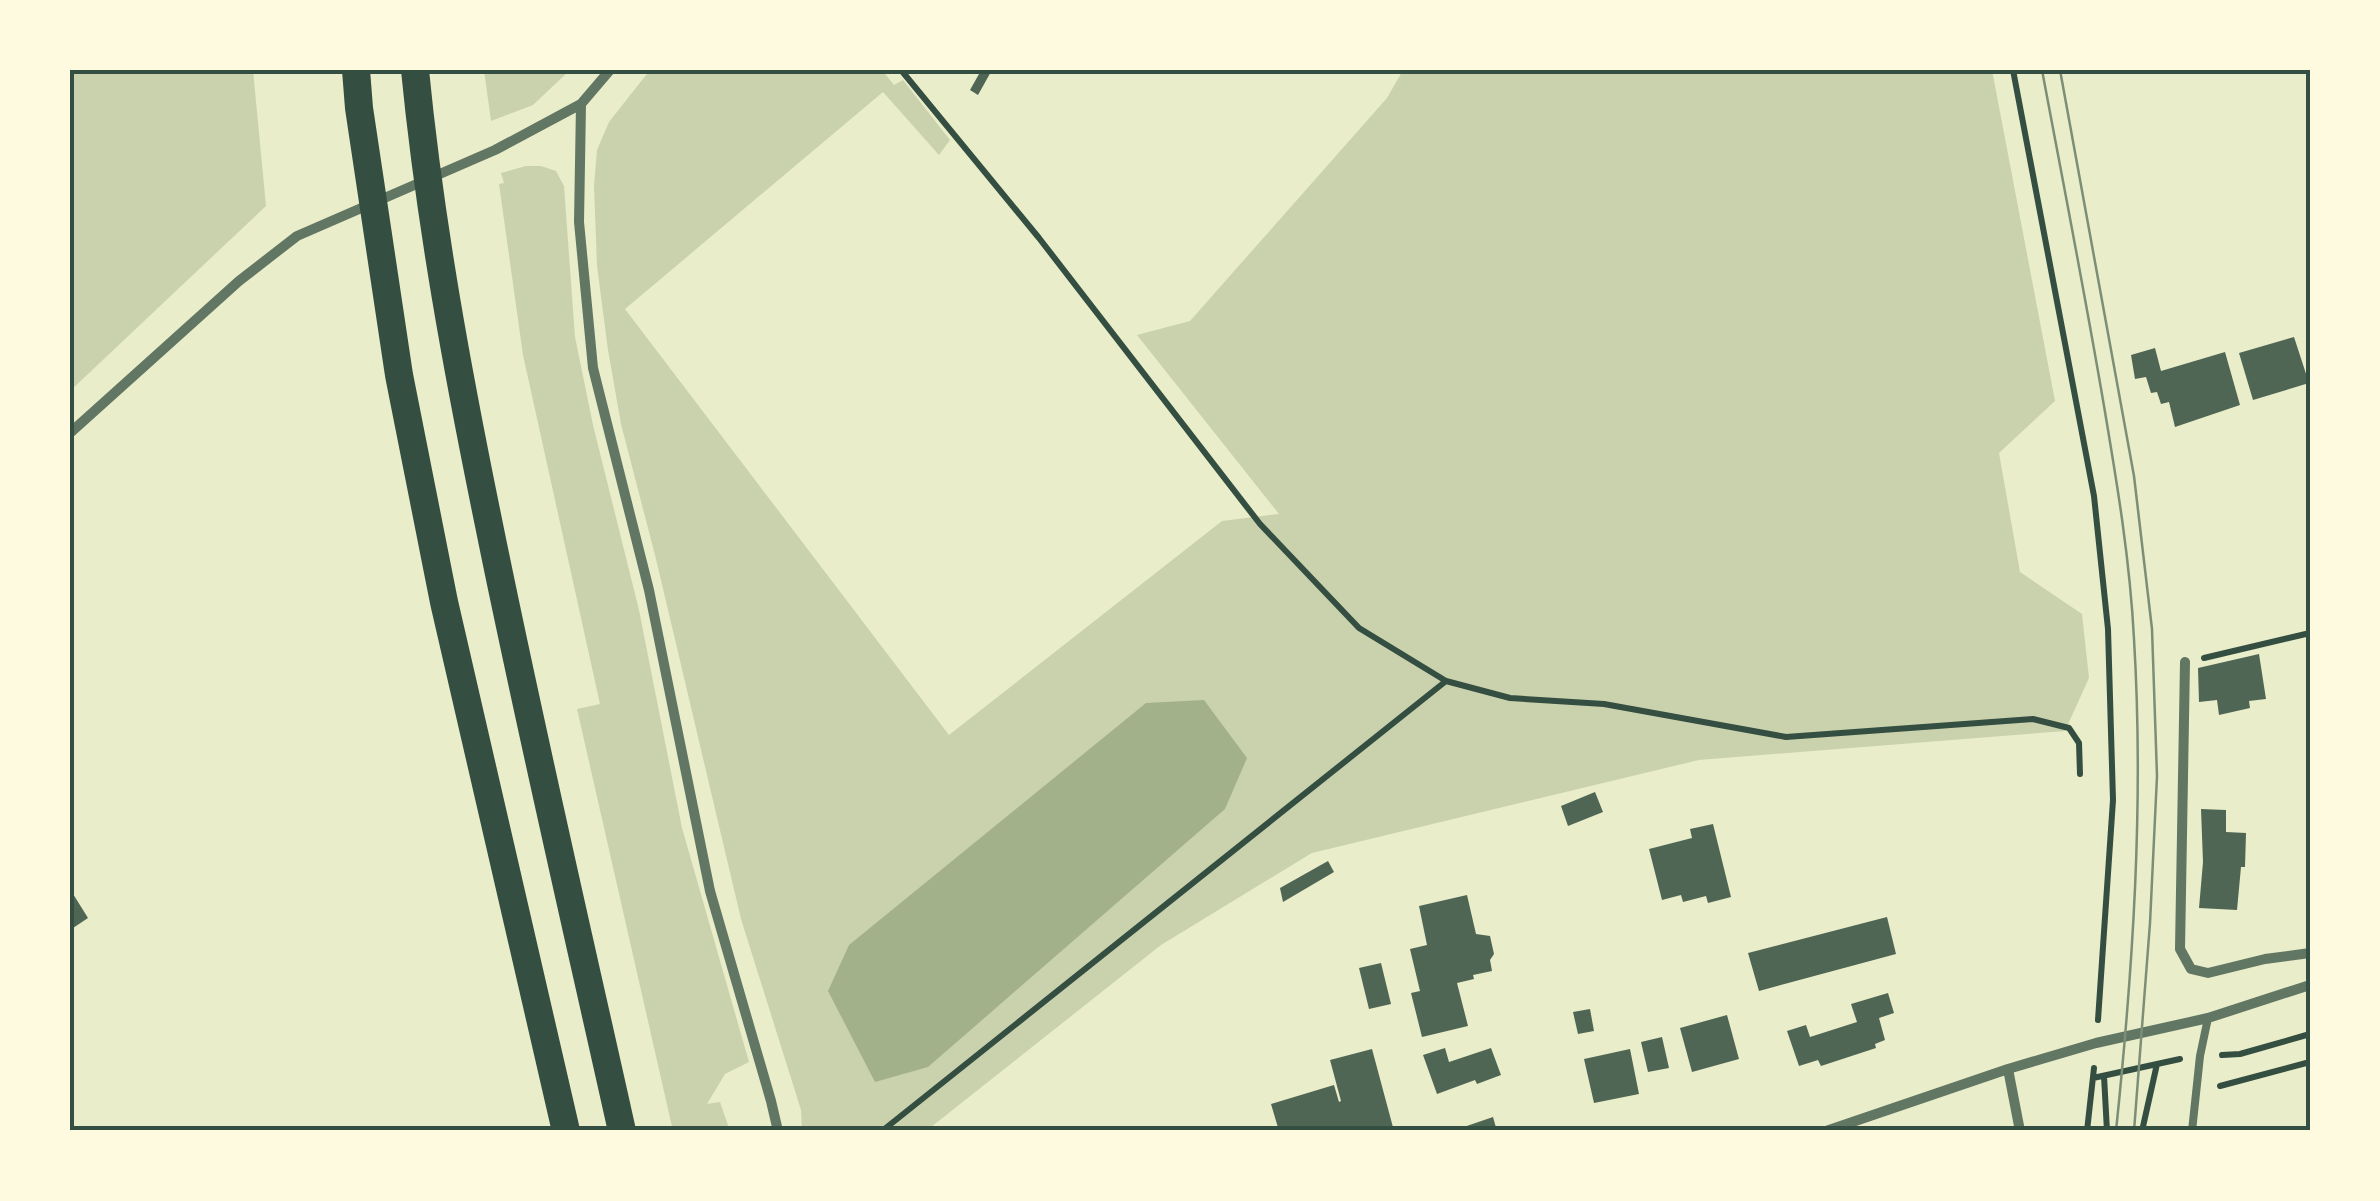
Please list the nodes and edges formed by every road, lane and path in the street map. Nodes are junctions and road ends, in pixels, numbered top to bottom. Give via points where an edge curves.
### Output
1 (356, 70) edge
2 (415, 70) edge
3 (610, 70) edge
4 (901, 70) edge
5 (2013, 70) edge
6 (581, 104) junction
7 (70, 433) edge
8 (2310, 634) edge
9 (2185, 662) joint
10 (1446, 681) junction
11 (2080, 774) dead end
12 (2310, 952) edge
13 (2310, 986) edge
14 (2208, 1018) junction
15 (2310, 1034) edge
16 (2096, 1043) junction
17 (2200, 1056) junction
18 (2310, 1062) edge
19 (2157, 1064) junction
20 (2008, 1070) junction
21 (2104, 1076) junction
22 (2093, 1078) junction
23 (2197, 1086) junction
24 (566, 1131) edge
25 (622, 1131) edge
26 (778, 1131) edge
27 (882, 1131) edge
28 (1826, 1131) edge
29 (2020, 1131) edge
30 (2087, 1131) edge
31 (2106, 1131) edge
32 (2142, 1131) edge
33 (2192, 1131) edge

1 - 24 highway via 399,375 444,602
2 - 25 highway via 458,375
3 - 6 street
4 - 10 path via 1260,524 1359,628
5 - 16 path via 2094,496 2108,629 2113,800
6 - 7 street via 496,150 297,236 238,280
6 - 26 street via 579,222 593,368 648,590 710,892
8 - 9 path
9 - 12 street via 2180,949 2191,968 2208,973
10 - 11 path via 1510,698 1604,704 1786,738 2033,719 2070,728 2079,744
10 - 27 path
13 - 14 street
14 - 16 street
14 - 17 lane
15 - 17 path via 2240,1054
16 - 20 street
16 - 22 path
17 - 19 path
17 - 23 lane
18 - 23 path via 2226,1086
19 - 21 path
19 - 32 path
20 - 28 street
20 - 29 street
21 - 22 path
21 - 31 path
22 - 30 path
23 - 33 lane

